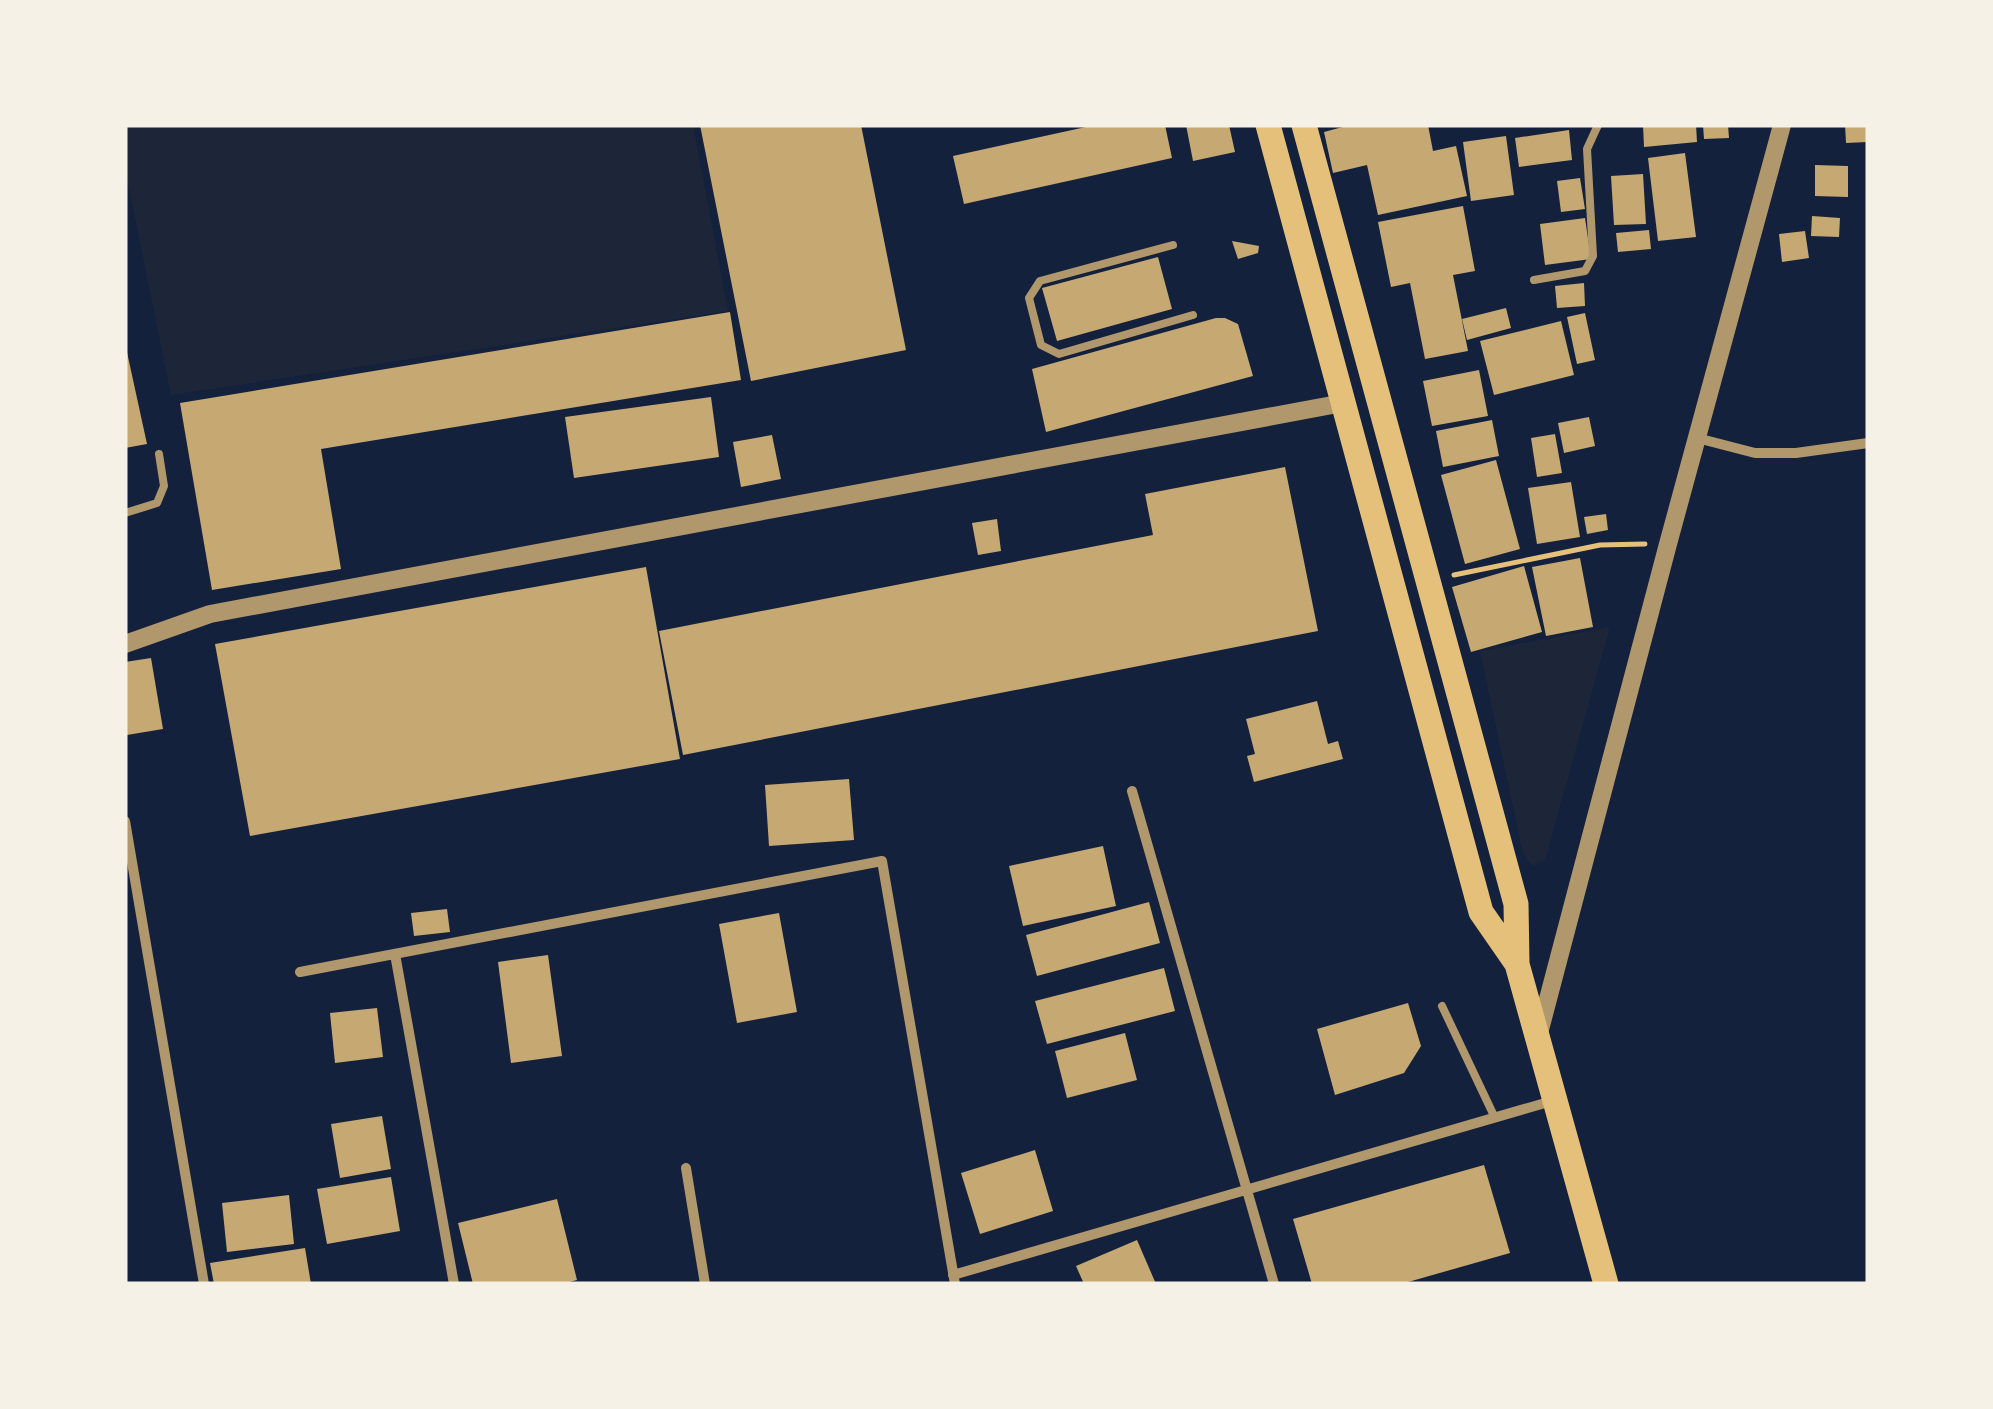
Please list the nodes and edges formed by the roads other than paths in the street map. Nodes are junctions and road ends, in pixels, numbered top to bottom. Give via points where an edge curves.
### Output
1 (1268, 125) edge
2 (1304, 125) edge
3 (1598, 125) edge
4 (1782, 125) edge
5 (1173, 245) dead end
6 (1534, 280) dead end
7 (1194, 316) dead end
8 (1343, 403) junction
9 (1697, 438) junction
10 (1868, 444) edge
11 (159, 454) dead end
12 (125, 513) edge
13 (125, 644) edge
14 (1132, 792) dead end
15 (125, 821) edge
16 (395, 954) junction
17 (1517, 964) junction
18 (300, 972) dead end
19 (1442, 1006) dead end
20 (1538, 1039) junction
21 (1556, 1100) junction
22 (1494, 1118) junction
23 (686, 1168) dead end
24 (1248, 1190) junction
25 (954, 1280) edge
26 (204, 1284) edge
27 (454, 1284) edge
28 (705, 1284) edge
29 (1274, 1284) edge
30 (1606, 1284) edge

1 - 8 main road
2 - 17 main road via 1516,904
3 - 6 lane via 1587,149 1593,256 1584,271
4 - 9 street
5 - 7 lane via 1040,282 1029,298 1042,344 1059,354
8 - 13 street via 210,614
8 - 17 main road via 1481,912
9 - 10 street via 1755,453
9 - 20 street
11 - 12 lane via 164,486 157,503
14 - 24 street
15 - 26 street
16 - 18 street
16 - 25 street via 882,861
16 - 27 street
17 - 20 main road
19 - 22 lane
20 - 21 main road
21 - 22 street
21 - 30 main road
22 - 24 street
23 - 28 street
24 - 25 street
24 - 29 street

